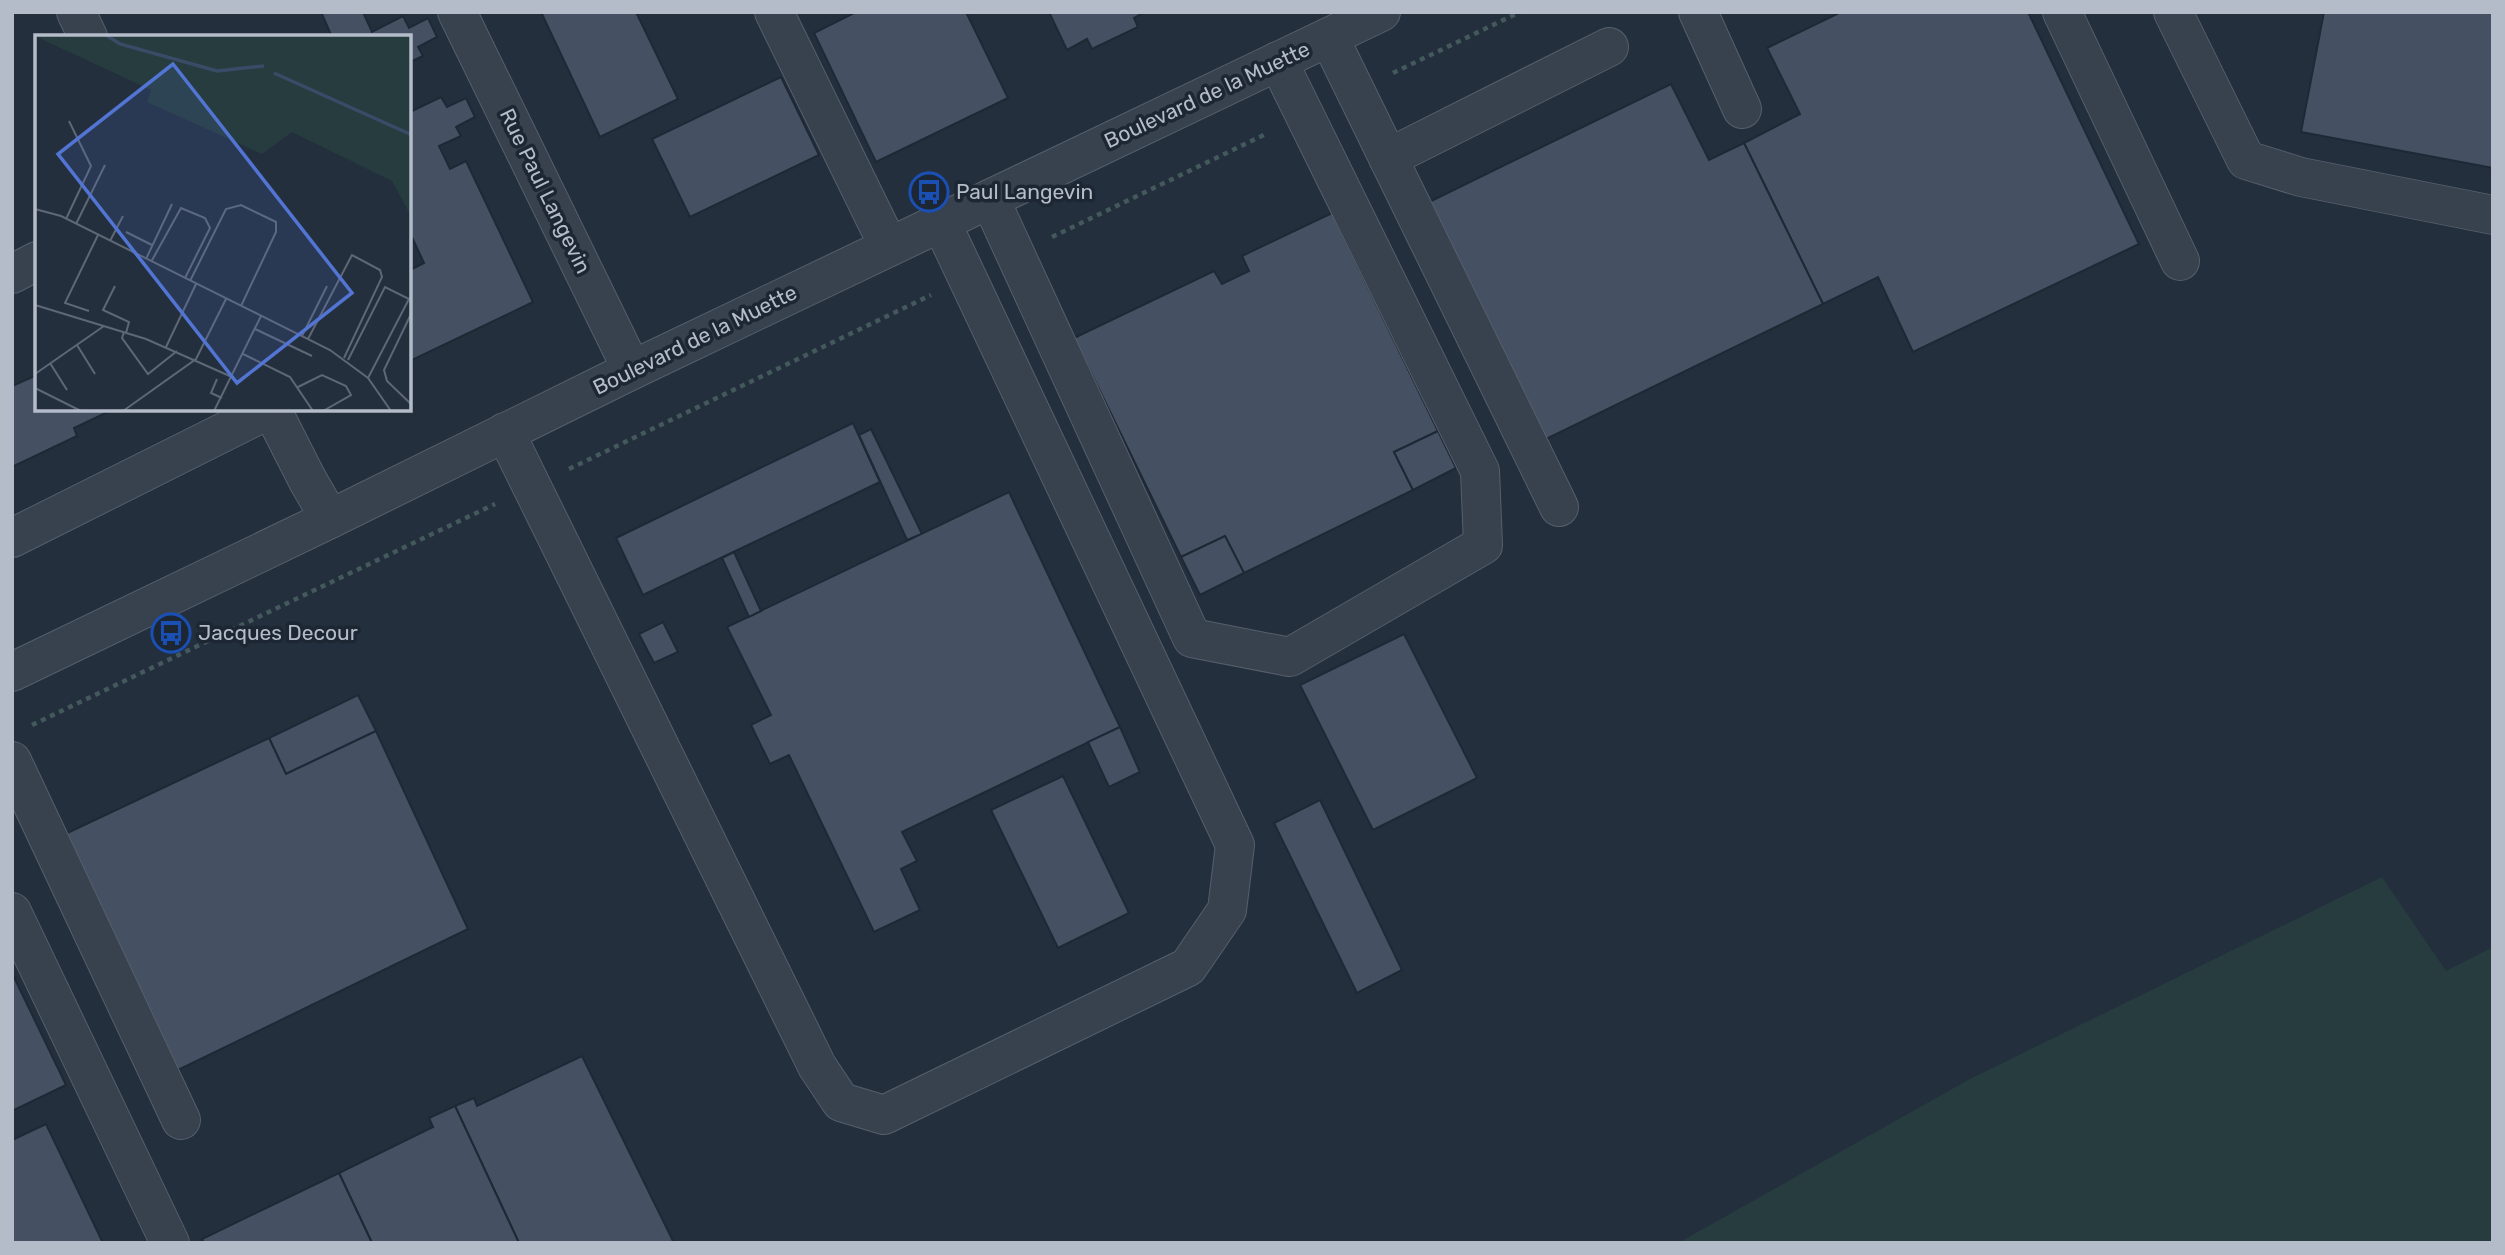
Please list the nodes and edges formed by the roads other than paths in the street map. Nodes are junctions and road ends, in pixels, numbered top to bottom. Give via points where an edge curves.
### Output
1 (76, 12) edge
2 (457, 12) edge
3 (774, 12) edge
4 (1381, 12) edge
5 (1698, 12) edge
6 (2062, 12) edge
7 (2173, 12) edge
8 (87, 35) edge
9 (1329, 37) junction
10 (1609, 47) dead end
11 (1278, 61) junction
12 (1742, 109) dead end
13 (1388, 158) junction
14 (990, 199) junction
15 (2493, 215) edge
16 (941, 222) junction
17 (889, 247) junction
18 (2180, 261) dead end
19 (35, 262) edge
20 (12, 274) edge
21 (632, 370) junction
22 (268, 411) edge
23 (271, 411) edge
24 (505, 432) junction
25 (1559, 507) dead end
26 (330, 519) junction
27 (12, 538) edge
28 (12, 672) edge
29 (18, 745) edge
30 (12, 912) edge
31 (181, 1119) dead end
32 (170, 1243) edge

1 - 8 street
2 - 21 street, Rue Paul Langevin
3 - 17 street
4 - 9 street, Boulevard de la Muette
5 - 12 street
6 - 18 street
7 - 15 street via 2246,160 2301,177
9 - 11 street, Boulevard de la Muette
9 - 13 street
10 - 13 street
11 - 14 street, Boulevard de la Muette
11 - 14 street via 1480,471 1483,545 1290,657 1192,638
13 - 25 street
14 - 16 street, Boulevard de la Muette
16 - 17 street, Boulevard de la Muette
16 - 24 street via 1235,845 1227,910 1188,967 884,1115 841,1102 817,1066
17 - 21 street, Boulevard de la Muette
19 - 20 street
21 - 24 street, Boulevard de la Muette
22 - 27 street
23 - 26 street
24 - 26 street, Boulevard de la Muette
26 - 28 street, Boulevard de la Muette
29 - 31 street
30 - 32 street

